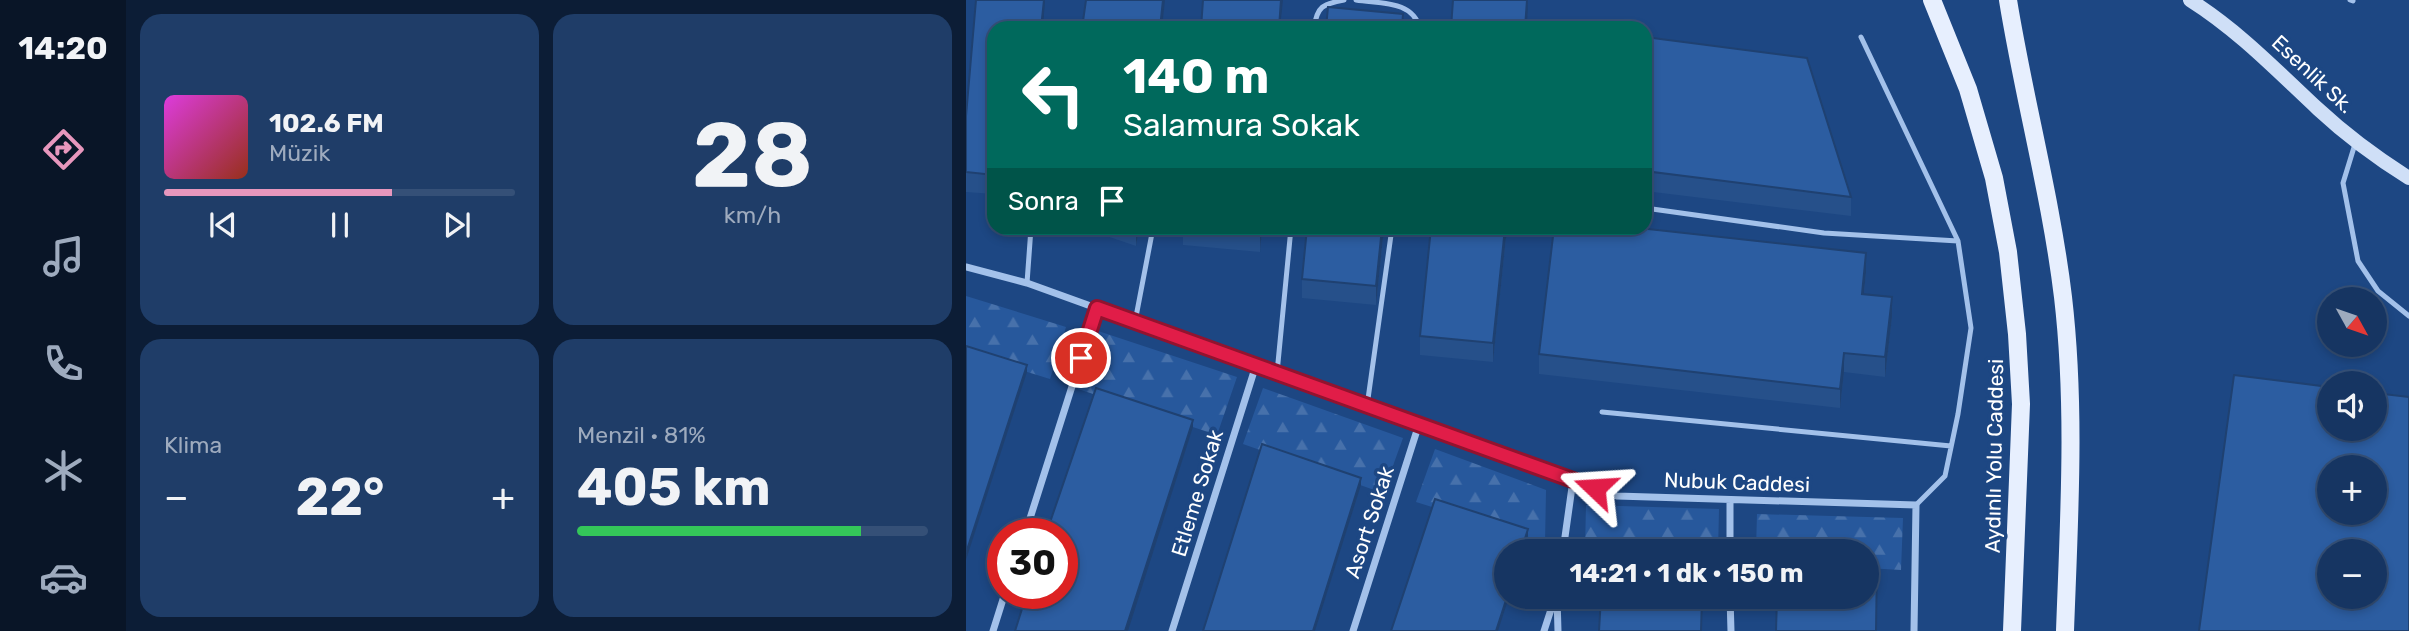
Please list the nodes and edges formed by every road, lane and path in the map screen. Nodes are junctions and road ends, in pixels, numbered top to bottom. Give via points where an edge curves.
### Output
1 (1344, 0) edge
2 (1356, 0) edge
3 (1932, 0) edge
4 (2190, 0) edge
5 (2009, 3) edge
6 (1315, 21) edge
7 (1417, 21) edge
8 (1861, 37) dead end
9 (2356, 141) junction
10 (2409, 178) edge
11 (1652, 209) edge
12 (1030, 235) edge
13 (1152, 235) edge
14 (1290, 235) edge
15 (1391, 235) edge
16 (1958, 241) junction
17 (966, 267) edge
18 (1027, 283) junction
19 (1097, 308) junction
20 (2409, 316) edge
21 (1135, 322) junction
22 (1256, 365) junction
23 (1277, 373) junction
24 (1367, 406) junction
25 (1602, 412) dead end
26 (1419, 424) junction
27 (1951, 446) junction
28 (1573, 480) junction
29 (1730, 500) junction
30 (1916, 505) junction
31 (1029, 518) edge
32 (1565, 539) edge
33 (1730, 539) edge
34 (1000, 609) edge
35 (1552, 609) edge
36 (1557, 609) edge
37 (1731, 609) edge
38 (993, 631) edge
39 (1172, 631) edge
40 (1353, 631) edge
41 (1544, 631) edge
42 (1558, 631) edge
43 (1731, 631) edge
44 (1914, 631) edge
45 (2012, 631) edge
46 (2065, 631) edge

1 - 6 lane via 1323,7
2 - 7 lane via 1406,8
3 - 45 main road, Aydınlı Yolu Caddesi via 1968,89 1994,178 2008,252 2021,404
4 - 9 street, Esenlik Sk. via 2262,54
5 - 46 main road via 2063,297 2071,390
8 - 16 lane
9 - 10 street, Esenlik Sk.
9 - 20 lane via 2343,183 2358,261 2378,290
11 - 16 lane via 1824,233
12 - 18 lane
13 - 21 lane
14 - 23 lane
15 - 24 lane
16 - 27 lane via 1971,328
17 - 18 street, Nubuk Caddesi
18 - 19 street, Nubuk Caddesi
19 - 21 street, Nubuk Caddesi
19 - 31 street
21 - 22 street, Nubuk Caddesi
22 - 23 street, Nubuk Caddesi
22 - 39 street, Etleme Sokak
23 - 24 street, Nubuk Caddesi
24 - 26 street, Nubuk Caddesi
25 - 27 lane
26 - 28 street, Nubuk Caddesi
26 - 40 street, Asort Sokak
27 - 30 lane via 1945,476
28 - 29 street, Nubuk Caddesi via 1617,496
28 - 32 street
29 - 30 street, Nubuk Caddesi
29 - 33 street
30 - 44 street
34 - 38 street
35 - 41 street
36 - 42 street
37 - 43 street

